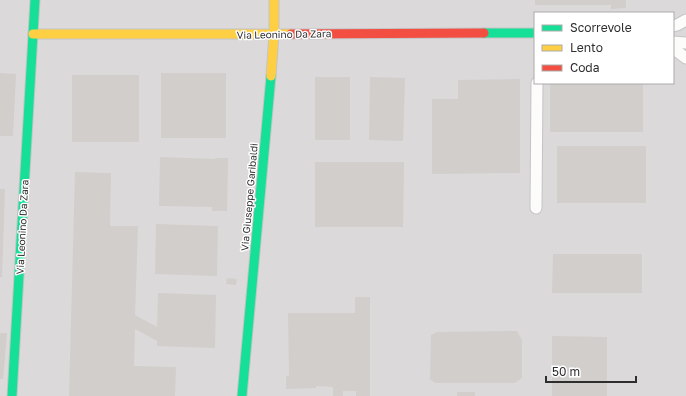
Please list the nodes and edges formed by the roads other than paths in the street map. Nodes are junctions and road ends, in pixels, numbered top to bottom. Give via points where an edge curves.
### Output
1 (35, 0) edge
2 (274, 0) edge
3 (534, 33) edge
4 (33, 34) junction
5 (274, 34) junction
6 (674, 42) edge
7 (686, 43) edge
8 (674, 50) edge
9 (686, 58) edge
10 (537, 84) edge
11 (536, 208) dead end
12 (12, 396) edge
13 (242, 396) edge

1 - 4 street, Via Leonino Da Zara
2 - 5 street, Via Giuseppe Garibaldi
3 - 5 street, Via Leonino Da Zara
4 - 5 street, Via Leonino Da Zara
4 - 12 street, Via Leonino Da Zara
5 - 13 street, Via Giuseppe Garibaldi via 270,102
6 - 7 street
8 - 9 street
10 - 11 street

